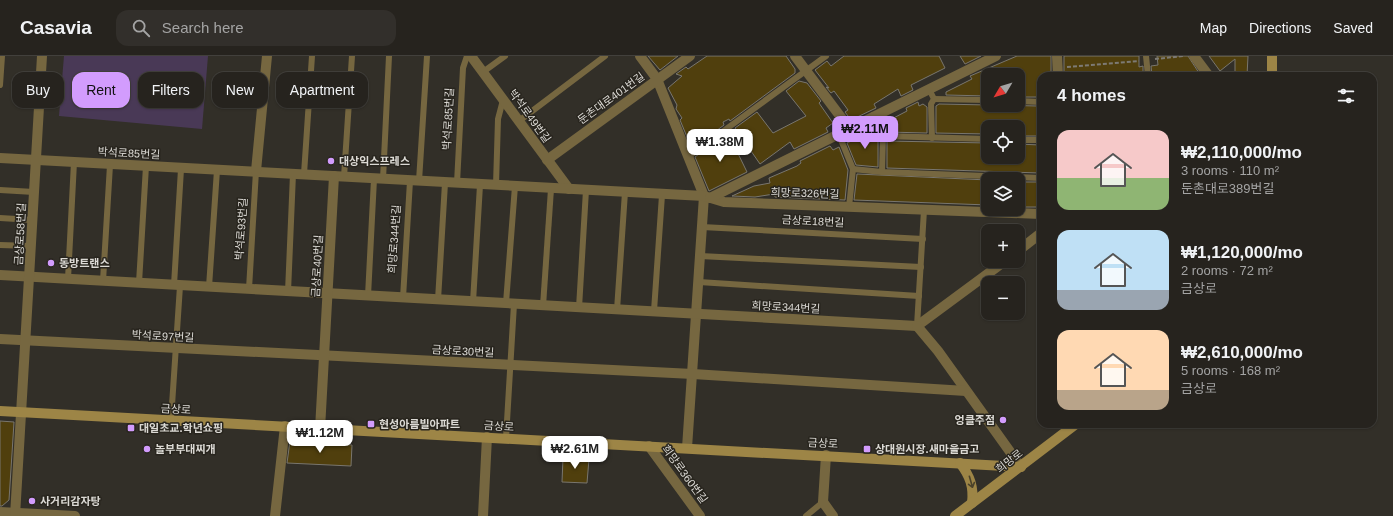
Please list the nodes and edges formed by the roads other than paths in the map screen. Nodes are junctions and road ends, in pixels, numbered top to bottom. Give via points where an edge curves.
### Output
1 (2, 56) edge
2 (42, 56) edge
3 (266, 56) edge
4 (312, 56) edge
5 (352, 56) edge
6 (389, 56) edge
7 (427, 56) edge
8 (467, 56) edge
9 (471, 56) edge
10 (505, 56) edge
11 (605, 56) edge
12 (640, 56) edge
13 (690, 56) edge
14 (795, 56) edge
15 (826, 56) edge
16 (996, 56) edge
17 (1057, 56) edge
18 (1194, 56) edge
19 (1272, 56) edge
20 (1146, 58) edge
21 (806, 70) junction
22 (483, 72) junction
23 (1058, 72) edge
24 (1148, 72) edge
25 (1206, 72) edge
26 (1272, 72) edge
27 (657, 79) junction
28 (0, 85) edge
29 (929, 89) junction
30 (934, 99) junction
31 (503, 100) junction
32 (981, 100) edge
33 (1025, 101) edge
34 (1037, 102) edge
35 (873, 116) junction
36 (519, 121) junction
37 (849, 128) junction
38 (839, 135) junction
39 (883, 136) junction
40 (932, 138) junction
41 (981, 139) edge
42 (1025, 140) edge
43 (1037, 140) edge
44 (688, 157) junction
45 (0, 158) edge
46 (36, 160) junction
47 (547, 160) junction
48 (74, 162) junction
49 (110, 165) junction
50 (146, 166) junction
51 (181, 169) junction
52 (853, 169) junction
53 (217, 170) junction
54 (256, 171) junction
55 (882, 172) junction
56 (293, 174) junction
57 (304, 174) junction
58 (339, 177) junction
59 (1037, 178) edge
60 (378, 179) junction
61 (414, 181) junction
62 (445, 183) junction
63 (457, 183) junction
64 (480, 185) junction
65 (496, 185) junction
66 (515, 186) junction
67 (551, 189) junction
68 (569, 189) junction
69 (0, 190) edge
70 (586, 190) junction
71 (34, 192) junction
72 (625, 192) junction
73 (662, 195) junction
74 (707, 197) junction
75 (849, 207) junction
76 (924, 210) junction
77 (1037, 214) edge
78 (0, 218) edge
79 (33, 220) junction
80 (702, 227) junction
81 (1037, 236) edge
82 (923, 239) junction
83 (0, 244) edge
84 (31, 246) junction
85 (1025, 246) edge
86 (700, 256) junction
87 (921, 267) junction
88 (996, 268) edge
89 (0, 275) edge
90 (30, 277) junction
91 (68, 279) junction
92 (103, 281) junction
93 (699, 282) junction
94 (139, 283) junction
95 (177, 286) junction
96 (209, 287) junction
97 (249, 289) junction
98 (288, 292) junction
99 (327, 294) junction
100 (368, 296) junction
101 (919, 296) junction
102 (403, 298) junction
103 (438, 300) junction
104 (473, 302) junction
105 (510, 304) junction
106 (543, 306) junction
107 (579, 308) junction
108 (617, 310) junction
109 (654, 311) junction
110 (697, 314) junction
111 (917, 326) junction
112 (0, 339) edge
113 (26, 341) junction
114 (175, 348) junction
115 (325, 356) junction
116 (510, 366) junction
117 (693, 374) junction
118 (966, 390) junction
119 (0, 411) edge
120 (22, 412) junction
121 (171, 420) junction
122 (285, 426) junction
123 (1071, 428) edge
124 (320, 429) junction
125 (487, 437) junction
126 (506, 438) junction
127 (650, 446) junction
128 (687, 448) junction
129 (826, 455) junction
130 (960, 463) junction
131 (1021, 467) junction
132 (822, 502) junction
133 (972, 503) junction
134 (0, 512) edge
135 (15, 514) edge
136 (75, 516) edge
137 (275, 516) edge
138 (483, 516) edge
139 (700, 516) edge
140 (806, 516) edge
141 (833, 516) edge
142 (955, 516) edge

1 - 28 lane
2 - 46 street, 금상로58번길
3 - 54 street
4 - 57 lane
5 - 58 lane
6 - 60 lane
7 - 61 lane
8 - 63 lane, 박석로85번길 via 463,68
9 - 22 street, 박석로49번길
10 - 22 lane
11 - 36 lane
12 - 27 street
13 - 27 street, 둔촌대로401번길
14 - 21 street
15 - 21 lane
16 - 29 street
17 - 23 street
18 - 25 street
19 - 26 street
20 - 24 lane
21 - 37 street
21 - 44 lane
22 - 31 street, 박석로49번길
27 - 44 street
27 - 47 street, 둔촌대로401번길
29 - 30 lane
29 - 35 street
30 - 32 lane
30 - 40 lane via 931,104
31 - 36 street, 박석로49번길
31 - 65 lane via 498,119
33 - 34 lane
35 - 37 street
35 - 39 lane
36 - 47 street, 박석로49번길
37 - 38 street
38 - 52 lane
38 - 74 street
39 - 40 lane
39 - 55 lane
40 - 41 lane
42 - 43 lane
44 - 74 street
45 - 46 street, 박석로85번길
46 - 48 street, 박석로85번길
46 - 71 street, 금상로58번길
47 - 68 street, 박석로49번길
48 - 49 street, 박석로85번길
48 - 91 lane
49 - 50 street, 박석로85번길
49 - 92 lane
50 - 51 street, 박석로85번길
50 - 94 lane
51 - 53 street, 박석로85번길
51 - 95 lane
52 - 55 lane
52 - 75 lane
53 - 54 street, 박석로85번길
53 - 96 lane
54 - 56 street, 박석로85번길
54 - 97 lane, 박석로93번길
55 - 59 lane
56 - 57 street, 박석로85번길
56 - 98 lane
57 - 58 street, 박석로85번길
58 - 60 street, 박석로85번길
58 - 99 street, 금상로40번길
60 - 61 street, 박석로85번길
60 - 100 lane, 희망로344번길
61 - 62 street, 박석로85번길
61 - 102 lane, 희망로344번길
62 - 63 street, 박석로85번길
62 - 103 lane
63 - 64 street, 박석로85번길
64 - 65 street, 박석로85번길
64 - 104 lane
65 - 66 street, 박석로85번길
66 - 67 street, 박석로85번길
66 - 105 lane
67 - 68 street, 박석로85번길
67 - 106 lane
68 - 70 street, 희망로326번길
69 - 71 lane
70 - 72 street, 희망로326번길
70 - 107 lane
71 - 79 street, 금상로58번길
72 - 73 street, 희망로326번길
72 - 108 lane
73 - 74 street, 희망로326번길
73 - 109 lane
74 - 75 street, 희망로326번길 via 724,202
74 - 80 street
75 - 76 street, 희망로326번길
76 - 77 street, 희망로326번길
76 - 82 lane
78 - 79 lane
79 - 84 street, 금상로58번길
80 - 82 lane, 금상로18번길
80 - 86 street
81 - 85 street
82 - 87 lane
83 - 84 lane
84 - 90 street, 금상로58번길
86 - 87 lane
86 - 93 street
87 - 101 lane
88 - 111 street
89 - 90 street
90 - 91 street
90 - 113 street, 금상로58번길
91 - 92 street
92 - 94 street
93 - 101 lane
93 - 110 street
94 - 95 street
95 - 96 street
95 - 114 lane
96 - 97 street
97 - 98 street
98 - 99 street
99 - 100 street, 희망로344번길
99 - 115 street, 금상로40번길
100 - 102 street, 희망로344번길
101 - 111 lane
102 - 103 street, 희망로344번길
103 - 104 street, 희망로344번길
104 - 105 street, 희망로344번길
105 - 106 street, 희망로344번길
105 - 116 lane, 금상로30번길
106 - 107 street, 희망로344번길
107 - 108 street, 희망로344번길
108 - 109 street, 희망로344번길
109 - 110 street, 희망로344번길
110 - 111 street, 희망로344번길
110 - 117 street
111 - 118 street
112 - 113 street, 박석로97번길
113 - 114 street, 박석로97번길
113 - 120 street, 금상로58번길
114 - 115 street, 박석로97번길
114 - 121 lane
115 - 116 street, 금상로30번길
115 - 124 street, 금상로40번길
116 - 117 street, 금상로30번길
116 - 126 lane, 금상로30번길
117 - 118 street via 827,384
117 - 128 street
118 - 131 street
119 - 120 street, 금상로
120 - 121 street, 금상로
120 - 135 street, 금상로58번길
121 - 122 street, 금상로
122 - 124 street, 금상로
122 - 137 street
123 - 131 street, 희망로
124 - 125 street, 금상로
125 - 126 street, 금상로
125 - 138 street
126 - 127 street, 금상로
127 - 128 street, 금상로
127 - 139 street, 희망로360번길
128 - 129 street, 금상로
129 - 130 street, 금상로
129 - 132 street
130 - 131 street, 금상로
130 -> 133 street via 972,485
131 - 133 street, 희망로
132 - 140 lane
132 - 141 street
133 - 142 street, 희망로
134 - 135 street
135 - 136 street

